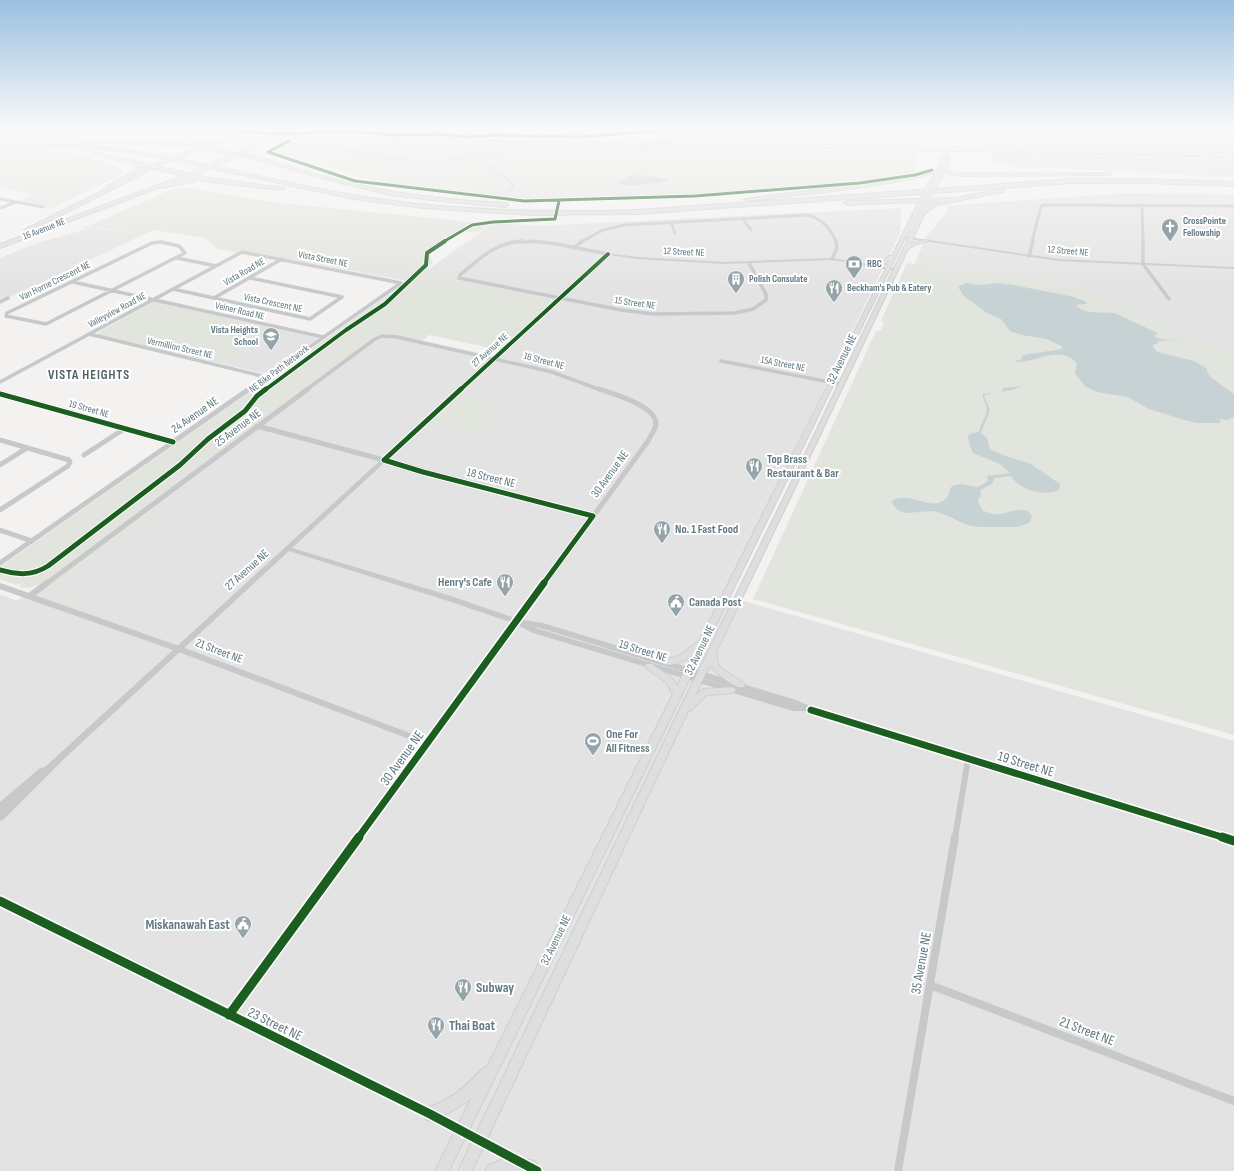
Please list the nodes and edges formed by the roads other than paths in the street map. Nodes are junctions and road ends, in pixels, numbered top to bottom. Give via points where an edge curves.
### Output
1 (117, 184) edge
2 (120, 184) edge
3 (167, 184) edge
4 (172, 184) edge
5 (243, 184) edge
6 (288, 184) edge
7 (315, 184) edge
8 (344, 184) edge
9 (874, 184) edge
10 (930, 184) edge
11 (937, 184) edge
12 (969, 184) edge
13 (1033, 184) edge
14 (1077, 184) edge
15 (161, 186) junction
16 (104, 192) junction
17 (923, 198) junction
18 (930, 198) junction
19 (0, 199) edge
20 (747, 199) junction
21 (956, 199) junction
22 (16, 202) junction
23 (855, 203) junction
24 (1142, 205) junction
25 (1234, 206) edge
26 (43, 207) dead end
27 (0, 208) edge
28 (545, 208) junction
29 (916, 211) junction
30 (637, 212) junction
31 (532, 213) junction
32 (922, 214) junction
33 (743, 219) junction
34 (671, 222) junction
35 (751, 230) dead end
36 (675, 233) dead end
37 (912, 236) junction
38 (903, 237) junction
39 (928, 241) junction
40 (0, 242) edge
41 (0, 246) edge
42 (574, 248) junction
43 (907, 248) junction
44 (242, 252) joint
45 (608, 254) junction
46 (895, 254) junction
47 (1029, 256) junction
48 (176, 258) junction
49 (832, 259) junction
50 (282, 260) junction
51 (749, 263) junction
52 (1143, 264) junction
53 (870, 265) junction
54 (216, 266) junction
55 (1234, 268) edge
56 (887, 270) junction
57 (896, 270) junction
58 (250, 278) junction
59 (459, 278) joint
60 (72, 282) junction
61 (401, 283) joint
62 (173, 289) junction
63 (112, 290) junction
64 (8, 298) dead end
65 (214, 298) junction
66 (561, 298) junction
67 (1169, 299) dead end
68 (154, 300) junction
69 (0, 302) edge
70 (89, 334) junction
71 (382, 336) joint
72 (323, 337) junction
73 (496, 358) junction
74 (722, 361) dead end
75 (266, 377) junction
76 (0, 382) edge
77 (831, 383) junction
78 (840, 384) junction
79 (0, 394) edge
80 (649, 410) joint
81 (257, 426) junction
82 (124, 429) junction
83 (0, 440) edge
84 (173, 442) junction
85 (27, 448) junction
86 (84, 455) dead end
87 (384, 460) junction
88 (0, 465) edge
89 (0, 510) edge
90 (593, 516) junction
91 (0, 530) edge
92 (32, 541) junction
93 (288, 549) junction
94 (0, 563) edge
95 (0, 586) edge
96 (30, 596) junction
97 (516, 621) junction
98 (704, 640) junction
99 (179, 649) junction
100 (712, 651) junction
101 (667, 662) junction
102 (649, 666) junction
103 (688, 673) junction
104 (700, 677) junction
105 (742, 685) junction
106 (731, 690) junction
107 (677, 694) junction
108 (812, 710) junction
109 (683, 713) junction
110 (428, 743) junction
111 (61, 757) junction
112 (968, 759) junction
113 (0, 807) edge
114 (0, 817) edge
115 (1234, 841) edge
116 (0, 901) edge
117 (930, 985) junction
118 (229, 1014) junction
119 (494, 1066) junction
120 (1234, 1101) edge
121 (430, 1114) junction
122 (462, 1130) junction
123 (480, 1141) junction
124 (534, 1169) edge
125 (442, 1171) edge
126 (465, 1171) edge
127 (492, 1171) edge
128 (898, 1171) edge

1 - 16 highway
2 - 16 highway, 16 Avenue NE
3 - 15 highway, 16 Avenue NE
4 - 15 highway
5 - 31 highway via 440,209
6 - 31 highway via 362,198 455,209
7 - 28 highway via 363,193 435,202
8 - 28 highway via 453,201
9 - 20 highway
10 - 17 main road, 32 Avenue NE, bridge
11 - 18 main road, 32 Avenue NE, bridge
12 - 20 highway
13 - 30 highway
14 - 21 highway via 1030,187
15 - 41 highway, 16 Avenue NE
16 - 40 highway, 16 Avenue NE
17 - 18 highway
17 - 23 highway
17 - 29 main road, 32 Avenue NE
18 - 21 highway
18 - 32 main road, 32 Avenue NE
19 - 22 street
20 - 28 highway via 659,206
21 - 32 highway via 934,204
22 - 26 street
22 - 27 street
23 - 29 highway via 905,204 912,206
23 - 30 highway
24 - 25 street
24 - 47 street via 1043,205
24 - 52 street
29 - 38 main road, 32 Avenue NE
30 - 31 highway
32 - 37 main road, 32 Avenue NE
33 - 34 street
33 - 35 street
33 - 49 street via 814,216 836,241 837,248
34 - 36 street
34 - 42 street via 606,228 591,234
37 - 38 street
37 - 39 main road
37 - 43 main road, 32 Avenue NE
38 - 46 main road, 32 Avenue NE
39 - 43 main road via 916,242
39 - 47 street, 12 Street NE
42 - 45 street, 12 Street NE
42 - 59 street, 12 Street NE via 546,243 506,243
43 - 57 main road, 32 Avenue NE
44 - 50 street, Vista Street NE
44 - 54 street, Valleyview Road NE
45 - 51 street, 12 Street NE via 651,259
45 - 66 street, 27 Avenue NE
46 - 53 main road via 885,263
46 - 56 main road, 32 Avenue NE
47 - 52 street, 12 Street NE via 1076,262
48 - 54 street
48 - 60 street, Van Horne Crescent NE via 185,253 182,248 154,242
48 - 63 street, Van Horne Crescent NE
49 - 51 street, 12 Street NE
49 - 53 street, 12 Street NE
50 - 58 street, Vista Road NE
50 - 61 street, Vista Street NE
51 - 66 street, 15 Street NE via 767,297 762,304 745,312 653,314
52 - 55 street, 12 Street NE
52 - 67 street
53 - 56 main road
54 - 62 street, Valleyview Road NE
56 - 57 street
56 - 77 main road, 32 Avenue NE
57 - 78 main road, 32 Avenue NE
58 - 65 street, Vista Road NE
58 - 65 street, Vista Crescent NE via 342,297 310,319
59 - 66 street, 15 Street NE
60 - 63 street, Veiner Road NE
60 - 63 street, Van Horne Crescent NE via 5,315 44,324
61 - 72 street, 24 Avenue NE
62 - 65 street, Vista Crescent NE
62 - 68 street, Valleyview Road NE
63 - 68 street, Veiner Road NE
64 - 69 street
66 - 73 street, 27 Avenue NE
68 - 70 street, Valleyview Road NE
68 - 72 street, Veiner Road NE
70 - 75 street, Vermillion Street NE
70 - 76 street, Valleyview Road NE
71 - 73 street, 16 Street NE
71 - 81 street, 25 Avenue NE
72 - 75 street, 24 Avenue NE
73 - 80 street, 16 Street NE via 569,377
73 - 87 street, 27 Avenue NE
74 - 77 street, 15A Street NE
75 - 84 street, 24 Avenue NE
77 - 78 street, 15A Street NE
77 - 98 main road, 32 Avenue NE
78 - 100 main road, 32 Avenue NE
79 - 82 street, 19 Street NE
80 - 90 street, 30 Avenue NE via 655,418 653,433
81 - 87 street, 18 Street NE
81 - 96 street, 25 Avenue NE
82 - 84 street, 19 Street NE
82 - 86 street
83 - 85 street
84 - 92 street, 24 Avenue NE
85 - 88 street
85 - 89 street via 70,462 68,466
87 - 90 street, 18 Street NE
87 - 93 street, 27 Avenue NE
90 - 97 street, 30 Avenue NE
91 - 92 street
92 - 94 street, 24 Avenue NE
93 - 97 street, 19 Street NE
93 - 99 street, 27 Avenue NE
95 - 96 street, 21 Street NE
96 - 99 street, 21 Street NE
97 - 101 street, 19 Street NE via 540,624
97 - 102 street, 19 Street NE via 536,631
97 - 110 street, 30 Avenue NE
98 - 101 main road via 683,659
98 - 103 main road, 32 Avenue NE
99 - 110 street, 21 Street NE
99 - 111 street, 27 Avenue NE
100 - 104 main road, 32 Avenue NE
100 - 105 main road via 714,665 718,670
101 - 103 street, 19 Street NE
102 - 103 street, 19 Street NE
102 - 107 main road via 669,680
103 - 104 street, 19 Street NE
103 - 107 main road, 32 Avenue NE
104 - 105 street, 19 Street NE
104 - 106 street, 19 Street NE
104 - 109 main road, 32 Avenue NE
105 - 108 street, 19 Street NE
106 - 108 street, 19 Street NE via 793,708
106 - 109 main road via 705,692
107 - 119 main road, 32 Avenue NE
108 - 112 street, 19 Street NE
109 - 123 main road, 32 Avenue NE
110 - 118 street, 30 Avenue NE
111 - 113 street, 27 Avenue NE
111 - 114 street, 27 Avenue NE
112 - 115 street, 19 Street NE
112 - 117 street, 35 Avenue NE
116 - 118 street, 23 Street NE
117 - 120 street, 21 Street NE
117 - 128 street, 35 Avenue NE
118 - 121 street, 23 Street NE
119 - 121 main road via 464,1098
119 - 122 main road, 32 Avenue NE
121 - 122 street, 23 Street NE
122 - 123 street, 23 Street NE
122 - 125 main road, 32 Avenue NE
123 - 124 street, 23 Street NE
123 - 126 main road, 32 Avenue NE
124 - 127 main road via 501,1167

